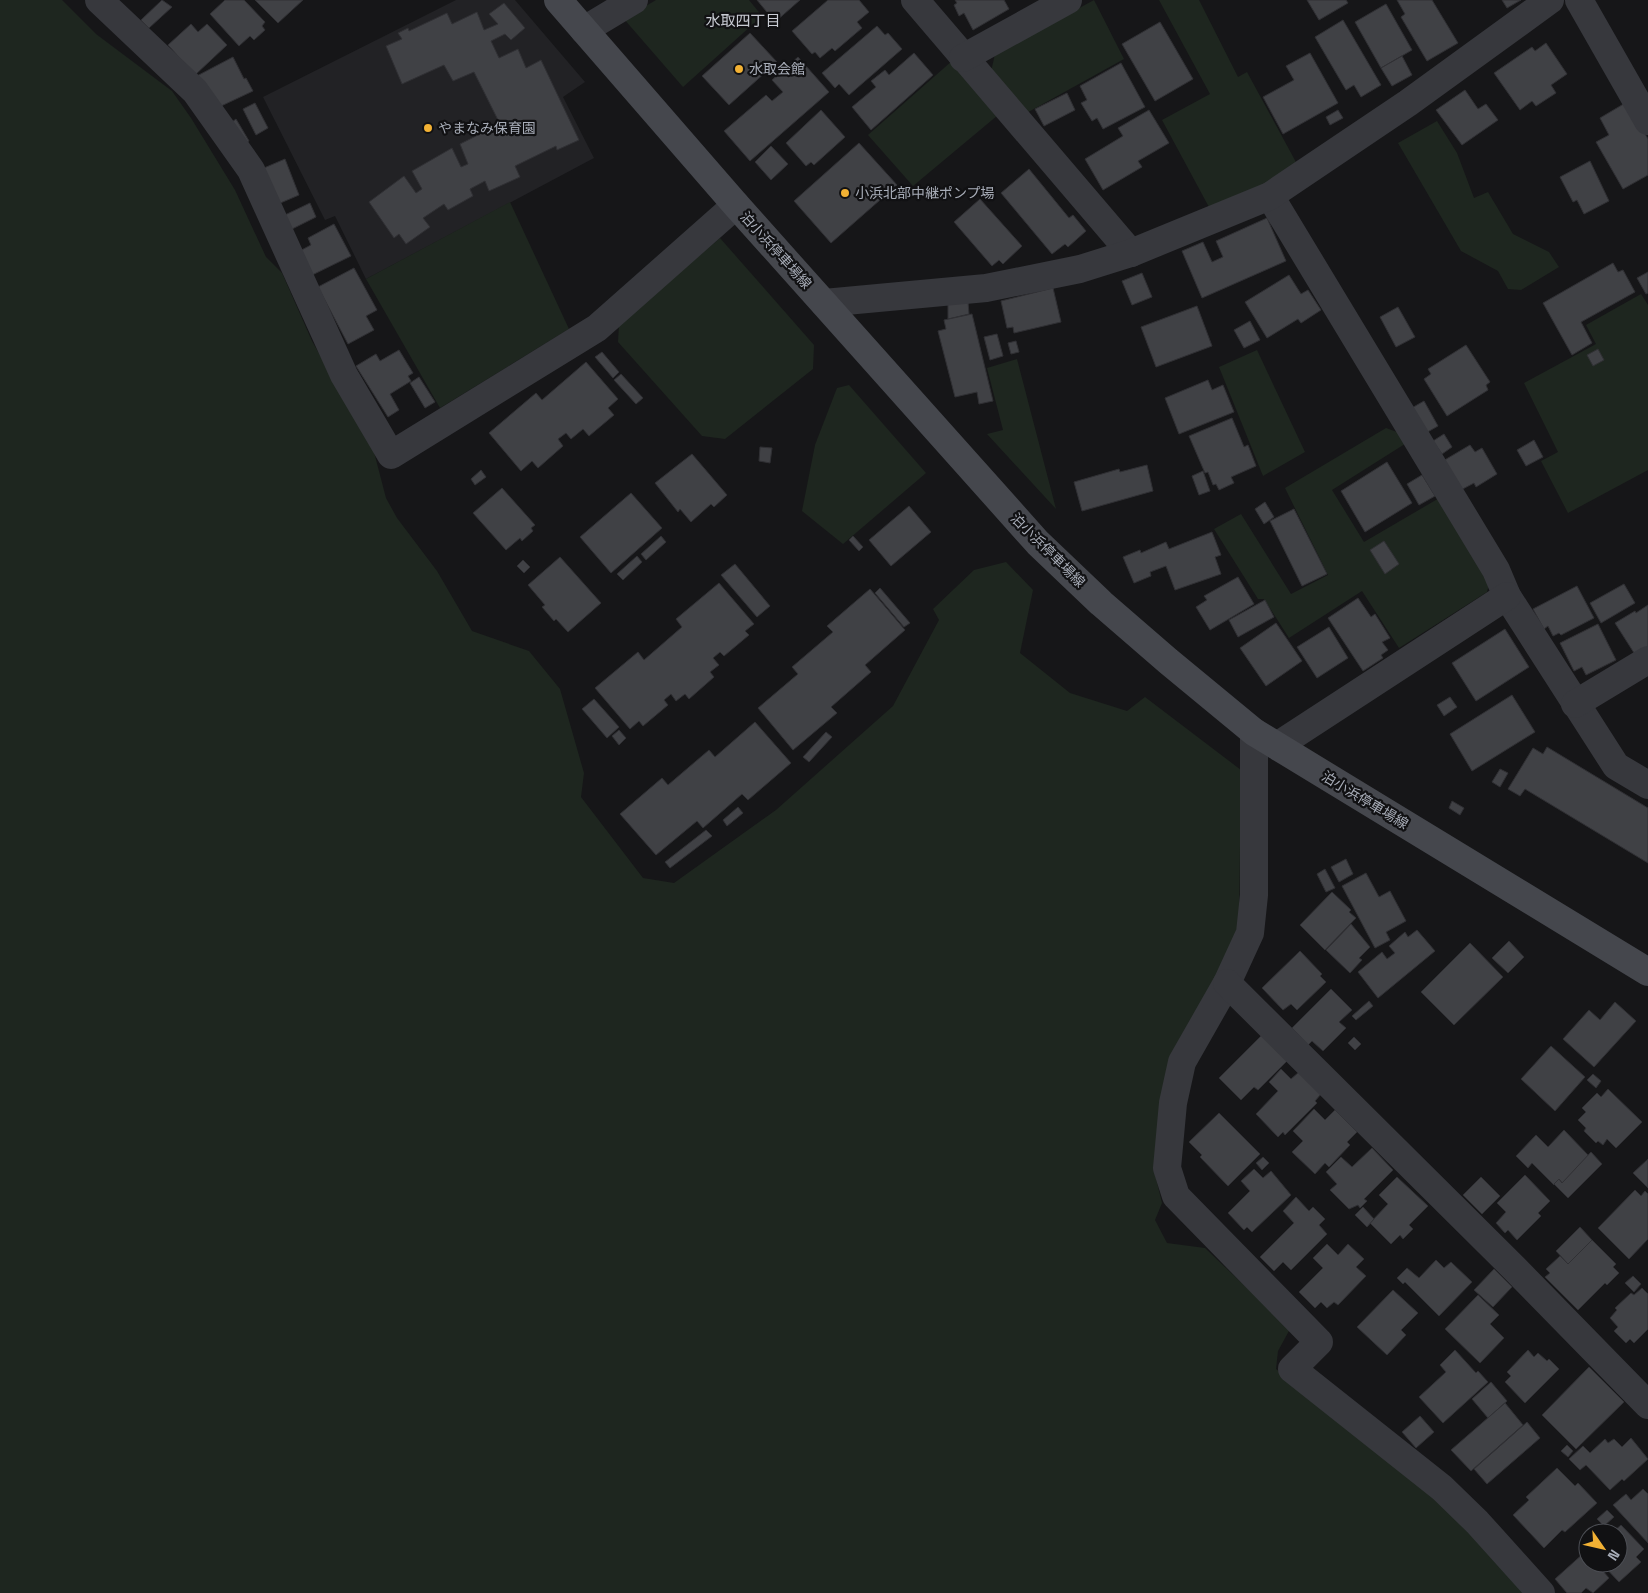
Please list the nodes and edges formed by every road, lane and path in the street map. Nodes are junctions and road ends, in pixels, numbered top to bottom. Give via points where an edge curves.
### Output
1 (99, 0) edge
2 (558, 0) edge
3 (634, 0) edge
4 (915, 0) edge
5 (1068, 0) edge
6 (1550, 0) edge
7 (1579, 0) edge
8 (584, 30) junction
9 (963, 58) junction
10 (1648, 122) edge
11 (1270, 196) junction
12 (736, 205) junction
13 (1131, 253) junction
14 (824, 303) junction
15 (1507, 596) junction
16 (1648, 660) edge
17 (1575, 704) junction
18 (1254, 732) junction
19 (1277, 746) junction
20 (1648, 785) edge
21 (1648, 972) edge
22 (1227, 983) junction
23 (1648, 1405) edge
24 (1541, 1593) edge

1 - 12 street via 195,91 251,170 344,375 391,455 597,328
2 - 8 main road, 泊小浜停車場線
3 - 8 street
4 - 9 street
5 - 9 street
6 - 11 street via 1408,103
7 - 10 street
8 - 12 main road, 泊小浜停車場線
9 - 13 street via 1037,140
11 - 13 street
11 - 15 street via 1496,570
12 - 14 main road, 泊小浜停車場線
13 - 14 street via 1080,269 986,288
14 - 18 main road, 泊小浜停車場線 via 1038,542 1161,655
15 - 17 street
15 - 19 street
16 - 17 street
17 - 20 street via 1616,766
18 - 19 main road, 泊小浜停車場線
18 - 22 street via 1254,895 1250,933
19 - 21 main road, 泊小浜停車場線
22 - 23 street
22 - 24 street via 1182,1062 1173,1103 1166,1168 1176,1196 1319,1342 1292,1368 1442,1488

